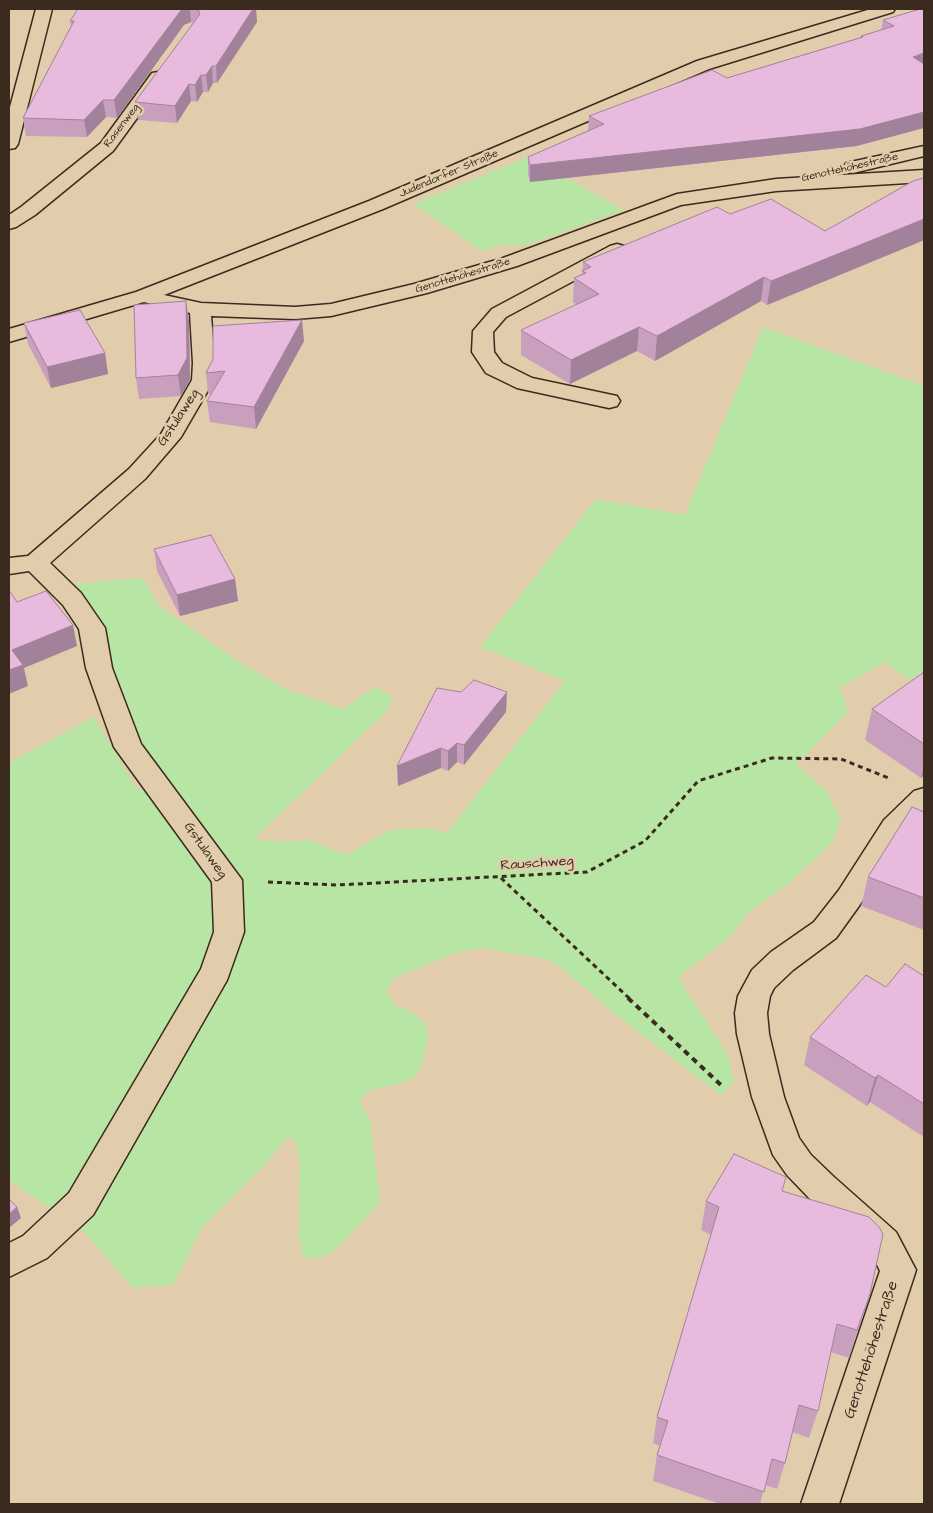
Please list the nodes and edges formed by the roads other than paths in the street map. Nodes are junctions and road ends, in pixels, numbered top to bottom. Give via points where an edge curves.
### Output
1 (44, 9) edge
2 (887, 9) edge
3 (169, 60) edge
4 (9, 144) edge
5 (924, 151) edge
6 (924, 176) edge
7 (776, 185) junction
8 (703, 215) edge
9 (9, 223) edge
10 (630, 245) edge
11 (142, 296) junction
12 (201, 309) junction
13 (9, 336) edge
14 (609, 402) dead end
15 (22, 565) edge
16 (924, 798) edge
17 (9, 1260) edge
18 (820, 1504) edge

1 - 4 street
2 - 11 street, Judendorfer Straße via 703,65 376,205
3 - 9 street, Rasenweg via 107,147
5 - 7 street, Genottehöhestraße
6 - 7 street, Genottehöhestraße
7 - 8 street, Genottehöhestraße
7 - 12 street, Genottehöhestraße via 677,200 510,262 342,308 296,313
10 - 14 street via 499,313 483,331 483,352 494,368 525,383
11 - 12 street, Genottehöhestraße
11 - 13 street, Judendorfer Straße
12 - 15 street, Gstulaweg via 203,380 170,437 137,474
15 - 17 street, Gstulaweg via 72,599 92,628 99,668 128,747 227,880 229,932 216,971 81,1204 35,1247
16 - 18 street, Genottehöhestraße via 894,827 825,930 782,961 763,979 754,996 753,1034 768,1097 785,1145 822,1188 884,1243 898,1270

